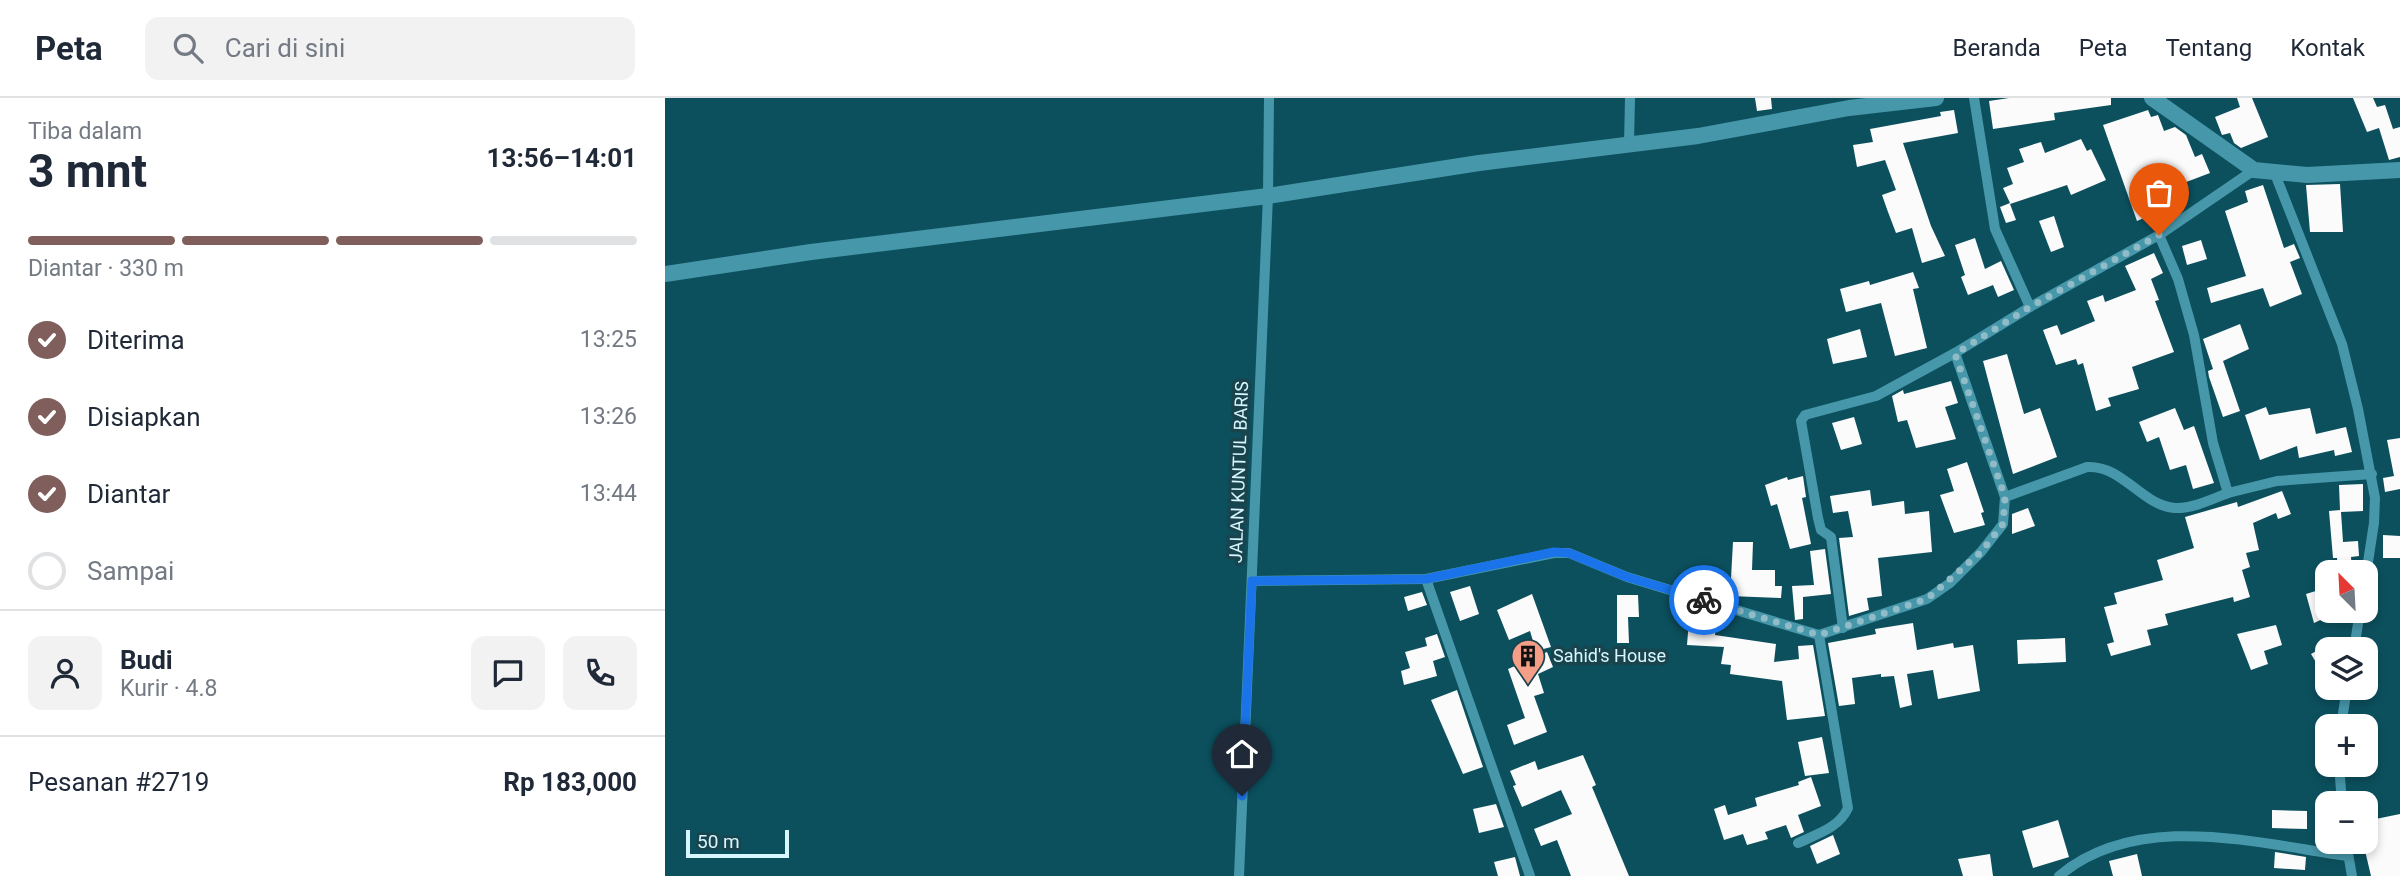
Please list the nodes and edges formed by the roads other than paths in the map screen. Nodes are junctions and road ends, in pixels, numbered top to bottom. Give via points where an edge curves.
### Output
1 (1269, 98) edge
2 (1630, 98) edge
3 (1935, 98) edge
4 (1974, 98) edge
5 (2152, 98) edge
6 (1629, 144) junction
7 (2254, 170) junction
8 (2400, 170) edge
9 (2275, 174) junction
10 (1268, 196) junction
11 (2159, 235) junction
12 (665, 274) edge
13 (2030, 307) junction
14 (1955, 354) junction
15 (2372, 474) junction
16 (2228, 493) junction
17 (2005, 497) junction
18 (2368, 560) edge
19 (1426, 579) junction
20 (1252, 581) junction
21 (1843, 628) junction
22 (1819, 635) junction
23 (1798, 843) dead end
24 (2348, 856) joint
25 (1239, 876) edge
26 (1530, 876) edge
27 (2059, 876) edge
28 (2352, 876) edge

1 - 10 street, JALAN KUNTUL BARIS
2 - 6 street
3 - 6 street
4 - 13 street via 1995,229
5 - 7 street
6 - 10 street
7 - 9 street
7 - 11 street
8 - 9 street
9 - 15 street via 2342,344
10 - 12 street
10 - 20 street, JALAN KUNTUL BARIS
11 - 13 street
11 - 16 street via 2194,335 2213,443
13 - 14 street
14 - 17 street
14 - 21 street via 1876,396 1805,415 1801,421 1821,530 1831,537
15 - 16 street via 2277,481
15 - 18 street via 2374,523
16 - 17 street via 2175,508 2101,466 2076,470
17 - 21 street via 2003,524 1950,583 1911,607
19 - 20 street
19 - 22 street via 1554,552 1569,553 1627,577
19 - 26 street
20 - 25 street, JALAN KUNTUL BARIS
21 - 22 street
22 - 23 street via 1848,807 1833,826
24 - 27 street via 2231,840 2142,837 2081,857
24 - 28 street

